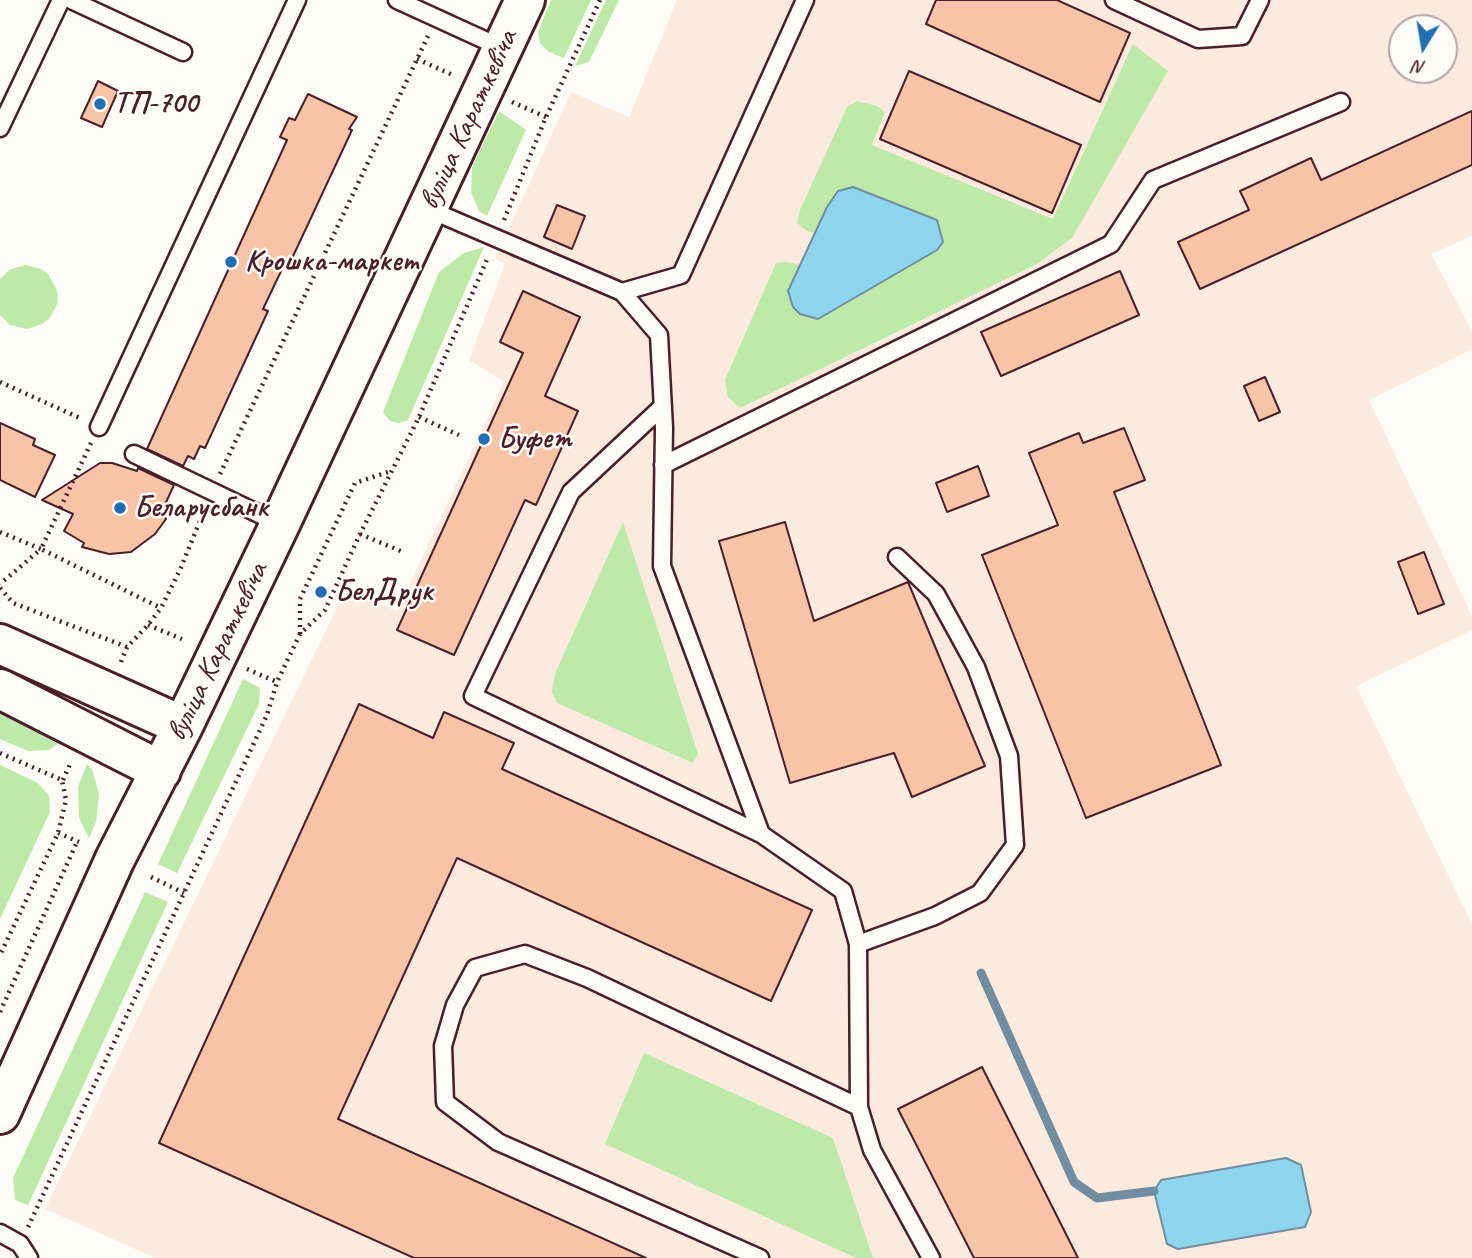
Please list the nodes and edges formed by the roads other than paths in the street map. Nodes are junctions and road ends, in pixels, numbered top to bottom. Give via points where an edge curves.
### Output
1 (61, 0) edge
2 (71, 0) edge
3 (296, 0) edge
4 (397, 0) edge
5 (525, 0) edge
6 (805, 0) edge
7 (1114, 0) edge
8 (1260, 0) edge
9 (502, 48) junction
10 (183, 52) dead end
11 (1341, 102) dead end
12 (0, 128) edge
13 (428, 209) junction
14 (622, 292) junction
15 (663, 406) junction
16 (99, 426) road end
17 (134, 454) dead end
18 (663, 465) junction
19 (280, 524) junction
20 (897, 557) dead end
21 (0, 644) edge
22 (0, 689) edge
23 (183, 726) junction
24 (161, 771) junction
25 (761, 834) junction
26 (858, 944) junction
27 (859, 1107) junction
28 (0, 1114) edge
29 (0, 1233) edge
30 (25, 1251) edge
31 (760, 1258) edge
32 (931, 1258) edge

1 - 12 lane
2 - 10 lane
3 - 16 lane
4 - 9 lane
5 - 9 street, вуліца Караткевіча
6 - 14 lane via 681,275
7 - 8 lane via 1198,39 1242,36
9 - 13 street, вуліца Караткевіча
11 - 18 lane via 1153,180 1111,244
13 - 14 lane
13 - 19 street, вуліца Караткевіча
14 - 15 lane via 659,335
15 - 18 lane
15 - 25 lane via 571,492 473,696
17 - 19 lane
18 - 25 lane via 662,566
19 - 23 street, вуліца Караткевіча
20 - 26 lane via 936,594 976,667 1009,756 1015,845 980,893
21 - 23 street
22 - 24 street
23 - 24 street, вуліца Караткевіча
24 - 28 street, вуліца Караткевіча via 115,859
25 - 26 lane via 843,891
26 - 27 lane
27 - 31 lane via 587,978 525,954 475,968 455,1005 443,1046 446,1102 498,1142
27 - 32 lane via 872,1150
29 - 30 lane

